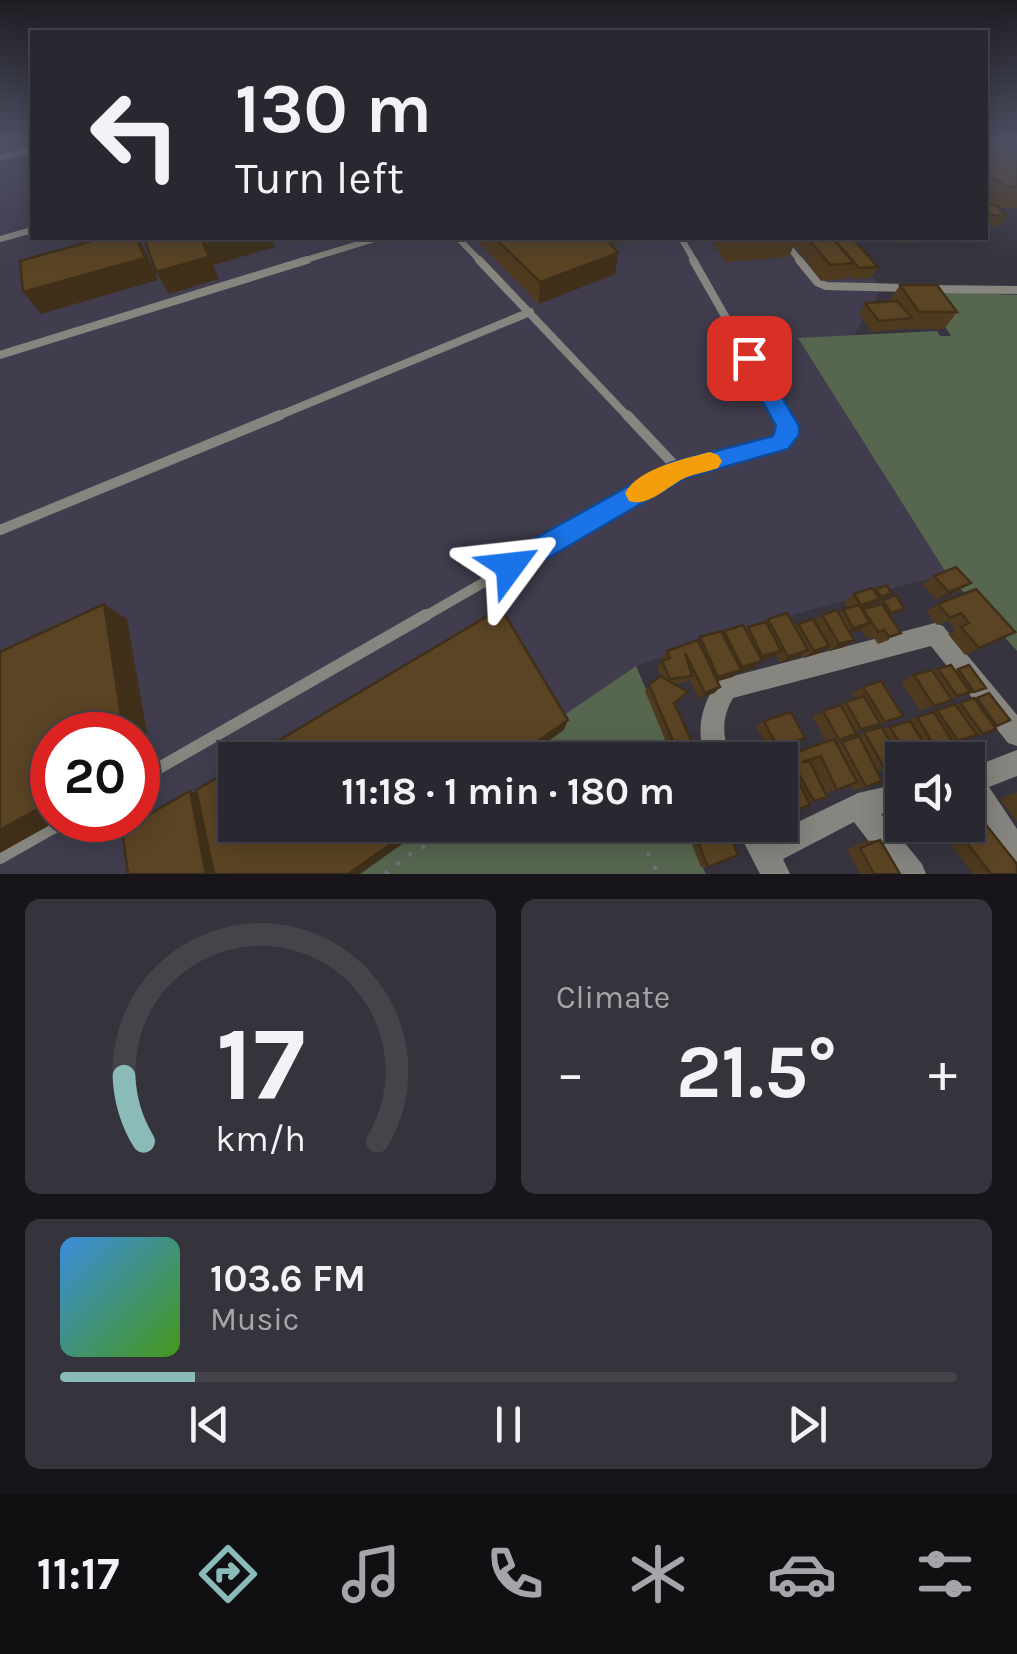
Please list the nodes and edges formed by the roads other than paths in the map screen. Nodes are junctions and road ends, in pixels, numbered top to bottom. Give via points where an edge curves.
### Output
1 (30, 231) edge
2 (0, 239) edge
3 (338, 240) edge
4 (371, 240) edge
5 (460, 240) edge
6 (682, 240) edge
7 (784, 240) edge
8 (344, 248) junction
9 (1017, 290) edge
10 (530, 312) junction
11 (0, 355) edge
12 (679, 470) junction
13 (0, 530) edge
14 (1017, 734) edge
15 (712, 742) edge
16 (1017, 764) edge
17 (160, 767) edge
18 (985, 776) edge
19 (885, 800) edge
20 (858, 806) junction
21 (985, 806) edge
22 (30, 841) edge
23 (1017, 853) edge
24 (0, 858) edge
25 (769, 864) edge
26 (912, 874) edge

1 - 2 lane
3 - 8 lane
4 - 8 lane
5 - 10 lane
6 - 12 lane via 788,435 780,443
7 - 9 lane via 826,286
8 - 11 lane
10 - 12 lane
10 - 13 lane
12 - 17 lane
14 - 15 street via 935,634 726,688 709,714
16 - 18 street
19 - 20 street
20 - 25 street
20 - 26 street
21 - 23 street
22 - 24 lane

